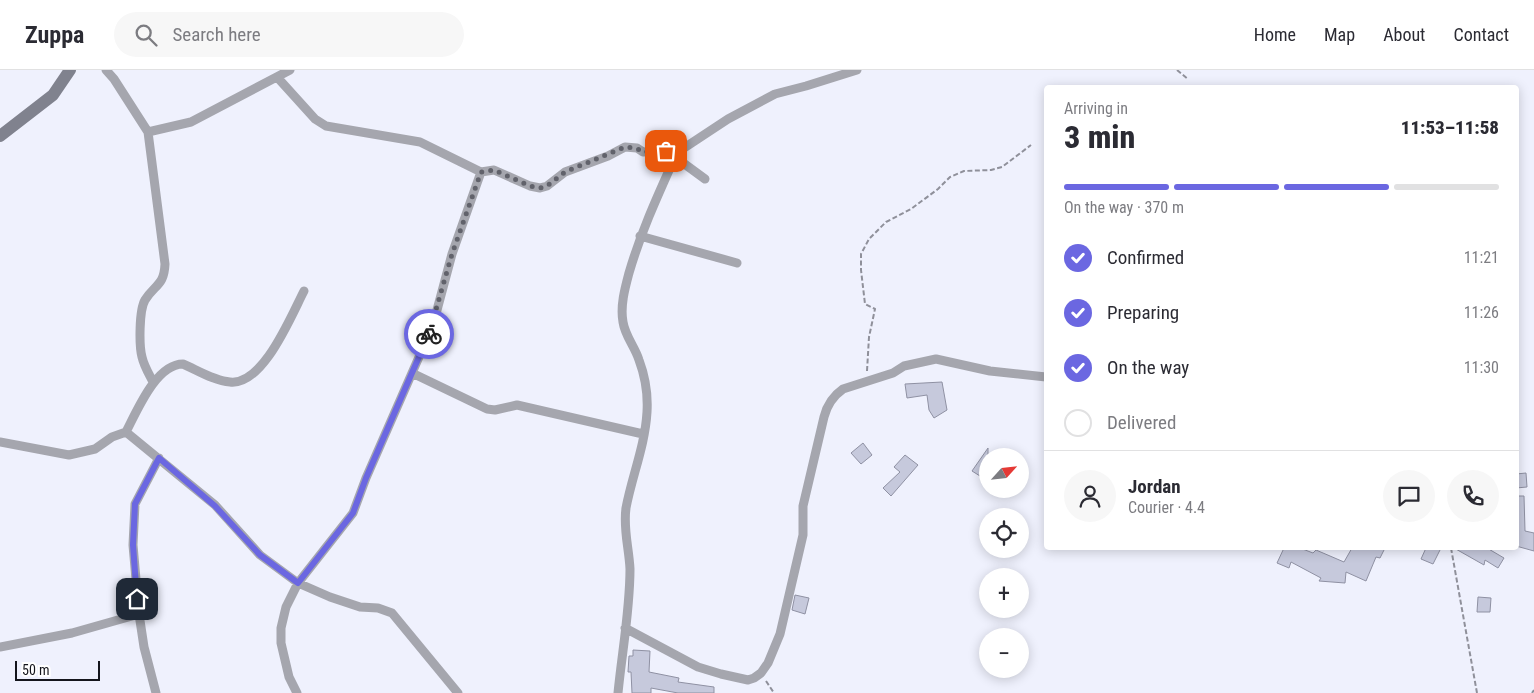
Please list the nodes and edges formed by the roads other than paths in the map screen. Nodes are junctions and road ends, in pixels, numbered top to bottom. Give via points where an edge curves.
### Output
1 (70, 70) edge
2 (106, 70) edge
3 (290, 70) edge
4 (856, 70) edge
5 (277, 77) junction
6 (148, 132) junction
7 (0, 136) edge
8 (678, 154) junction
9 (481, 172) junction
10 (705, 179) dead end
11 (640, 236) junction
12 (737, 263) dead end
13 (304, 291) dead end
14 (412, 373) junction
15 (1044, 377) edge
16 (154, 382) junction
17 (126, 432) junction
18 (643, 434) junction
19 (0, 442) edge
20 (159, 458) junction
21 (298, 583) junction
22 (139, 614) junction
23 (625, 628) junction
24 (0, 647) edge
25 (156, 693) edge
26 (297, 693) edge
27 (458, 693) edge
28 (618, 693) edge

1 - 7 main road via 53,95
2 - 6 street
3 - 5 street
4 - 8 street via 774,94 728,119
5 - 6 street via 191,122
5 - 9 street via 315,119 326,126 420,142
6 - 16 street via 164,264 162,281 146,300 141,316 142,355
8 - 9 street via 643,152 625,147 565,172 540,188 494,170
8 - 10 street
8 - 11 street
9 - 14 street via 452,254 433,325
11 - 12 street
11 - 18 street via 622,310 623,323 640,360 646,387 647,412
13 - 16 street via 272,352 250,376 231,383 180,364 166,370
14 - 18 street via 487,409 517,406
14 - 21 street via 353,513
15 - 23 street via 990,371 936,359 904,366 836,394 826,408 803,506 802,535 780,634 768,663 754,678 748,680 698,667
16 - 17 street
17 - 19 street via 94,449 69,455
17 - 20 street
18 - 23 street via 642,451 626,509 630,568
20 - 21 street via 215,506 260,555
20 - 22 street via 135,504 133,545
21 - 26 street via 286,607 281,628 289,678
21 - 27 street via 330,597 392,613
22 - 24 street via 72,633
22 - 25 street
23 - 28 street

